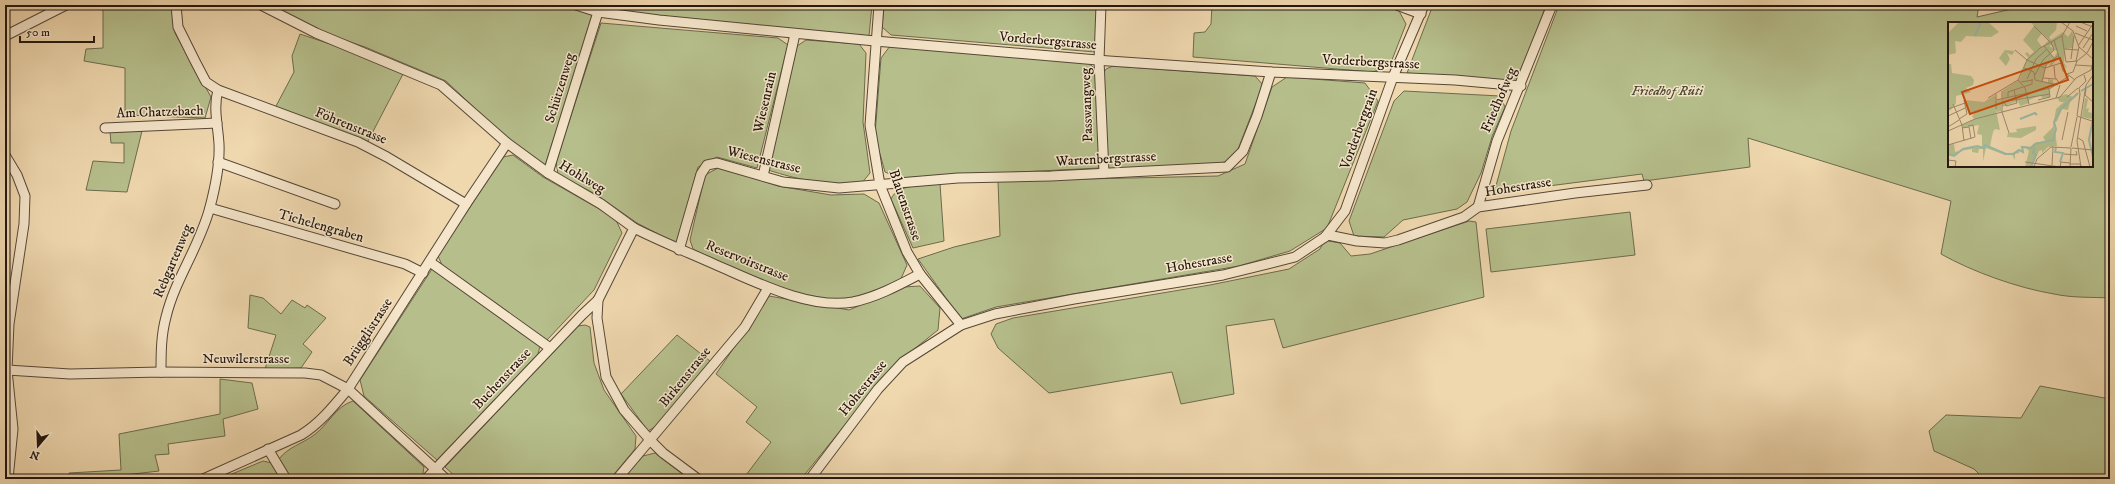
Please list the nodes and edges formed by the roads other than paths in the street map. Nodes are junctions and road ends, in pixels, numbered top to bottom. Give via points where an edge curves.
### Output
1 (66, 5) edge
2 (176, 5) edge
3 (260, 5) edge
4 (576, 5) edge
5 (879, 5) edge
6 (1101, 5) edge
7 (1397, 5) edge
8 (1552, 5) edge
9 (605, 10) edge
10 (1422, 10) edge
11 (795, 34) junction
12 (5, 36) edge
13 (875, 41) junction
14 (1099, 60) junction
15 (1272, 72) junction
16 (1393, 77) junction
17 (1520, 86) junction
18 (218, 90) junction
19 (217, 123) junction
20 (105, 128) dead end
21 (507, 143) junction
22 (5, 155) edge
23 (218, 162) junction
24 (548, 173) junction
25 (1104, 173) junction
26 (763, 176) junction
27 (880, 185) junction
28 (1648, 185) dead end
29 (335, 204) dead end
30 (466, 204) junction
31 (1478, 207) junction
32 (210, 208) junction
33 (634, 228) junction
34 (1325, 237) junction
35 (679, 250) junction
36 (430, 262) junction
37 (423, 273) junction
38 (920, 274) junction
39 (768, 288) junction
40 (598, 300) junction
41 (961, 325) junction
42 (550, 348) junction
43 (7, 370) junction
44 (161, 372) junction
45 (348, 389) junction
46 (651, 441) junction
47 (268, 449) junction
48 (435, 469) junction
49 (8, 479) edge
50 (203, 479) edge
51 (286, 479) edge
52 (426, 479) edge
53 (446, 479) edge
54 (617, 479) edge
55 (698, 479) edge
56 (810, 479) edge

1 - 12 street
2 - 18 street via 178,26 190,51 206,82
3 - 21 street, Hohlweg via 316,33 441,85
4 - 9 street, Vorderbergstrasse
5 - 13 street, Blauenstrasse
6 - 14 street, Passwangweg
7 - 10 street
8 - 17 street, Friedhofweg
9 - 11 street, Vorderbergstrasse via 659,20
9 - 24 street, Schützenweg
10 - 16 street, Vorderbergrain
11 - 13 street, Vorderbergstrasse
11 - 26 street, Wiesenrain
13 - 14 street, Vorderbergstrasse
13 - 27 street, Blauenstrasse via 870,125
14 - 15 street, Vorderbergstrasse
14 - 25 street, Passwangweg
15 - 16 street, Vorderbergstrasse
15 - 25 street, Wartenbergstrasse via 1243,151 1227,167
16 - 17 street, Vorderbergstrasse
16 - 34 street, Vorderbergrain via 1345,211
17 - 31 street, Friedhofweg via 1491,157
18 - 19 street, Rebgartenweg via 215,102
18 - 30 street, Föhrenstrasse via 358,142
19 - 20 street, Am Chatzebach
19 - 23 street, Rebgartenweg
21 - 24 street, Hohlweg
21 - 30 street, Brügglistrasse
22 - 43 street via 17,175 25,196 24,224 9,324
23 - 29 street
23 - 32 street, Rebgartenweg
24 - 33 street, Hohlweg via 601,204
25 - 27 street, Wartenbergstrasse via 958,178
26 - 27 street, Wiesenstrasse via 783,182 839,188
26 - 35 street, Wiesenstrasse via 717,163 707,165 701,174
27 - 38 street, Blauenstrasse via 896,229
28 - 31 street, Hohestrasse
30 - 36 street, Brügglistrasse
31 - 34 street, Hohestrasse via 1464,217 1385,243 1328,235
32 - 37 street, Tichelengraben via 405,264
32 - 44 street, Rebgartenweg via 166,318 161,345
33 - 35 street, Reservoirstrasse
33 - 40 street
34 - 41 street, Hohestrasse via 1295,257 1227,274 995,314
35 - 39 street, Reservoirstrasse
36 - 37 street, Brügglistrasse
36 - 42 street
37 - 45 street, Brügglistrasse
38 - 39 street, Reservoirstrasse via 880,293 853,302 824,303
38 - 41 street, Blauenstrasse
39 - 46 street, Birkenstrasse via 745,327
40 - 42 street, Buchenstrasse
40 - 46 street via 597,318 606,377 624,410
41 - 56 street, Hohestrasse via 903,362 878,389
42 - 48 street, Buchenstrasse
43 - 44 street, Neuwilerstrasse via 70,374
43 - 49 street via 13,429
44 - 45 street, Neuwilerstrasse via 305,373 321,375
45 - 47 street, Brügglistrasse via 314,426 301,435
45 - 48 street, Neuwilerstrasse
46 - 54 street, Birkenstrasse
46 - 55 street
47 - 50 street, Brügglistrasse
47 - 51 street
48 - 52 street, Buchenstrasse
48 - 53 street, Neuwilerstrasse

